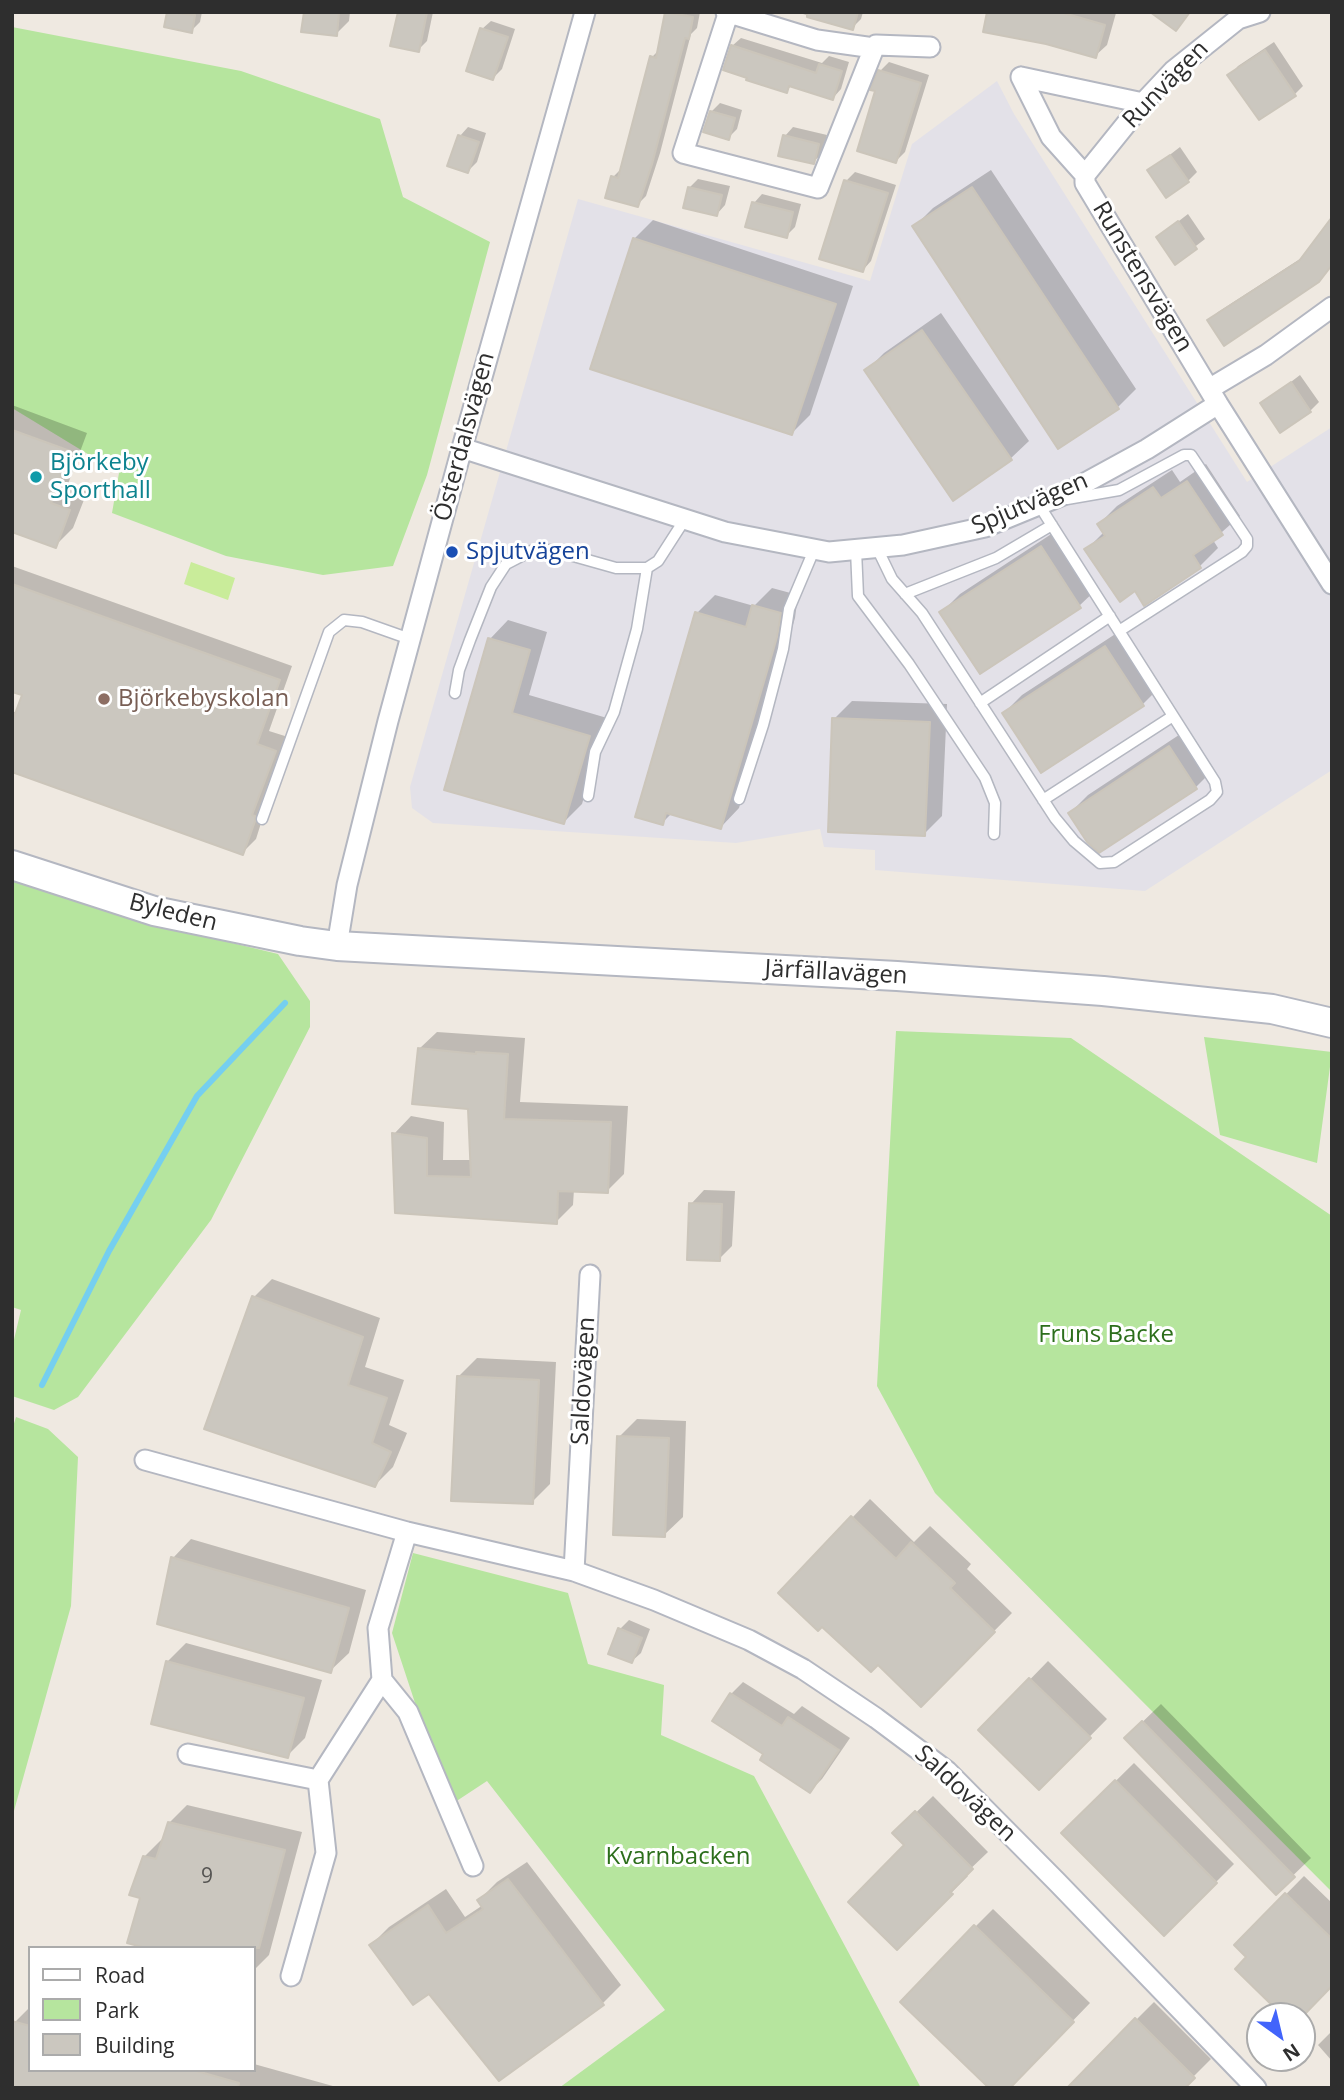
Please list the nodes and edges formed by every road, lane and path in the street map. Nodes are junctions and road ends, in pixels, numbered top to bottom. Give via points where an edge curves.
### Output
1 (585, 12) edge
2 (1260, 12) edge
3 (727, 13) edge
4 (930, 47) dead end
5 (874, 48) junction
6 (1143, 103) junction
7 (1085, 175) junction
8 (1332, 306) edge
9 (1213, 397) junction
10 (462, 448) junction
11 (1063, 495) junction
12 (1039, 505) junction
13 (685, 520) junction
14 (1052, 525) junction
15 (877, 548) junction
16 (814, 550) junction
17 (856, 550) junction
18 (647, 568) junction
19 (1332, 584) edge
20 (905, 594) junction
21 (1110, 616) junction
22 (1119, 631) junction
23 (410, 639) junction
24 (455, 693) dead end
25 (980, 703) junction
26 (1173, 716) junction
27 (588, 796) dead end
28 (739, 799) dead end
29 (1043, 800) junction
30 (262, 819) dead end
31 (994, 834) dead end
32 (12, 865) edge
33 (337, 946) junction
34 (1332, 1023) edge
35 (590, 1275) dead end
36 (145, 1460) dead end
37 (407, 1532) junction
38 (574, 1571) junction
39 (382, 1680) junction
40 (188, 1754) dead end
41 (318, 1780) junction
42 (473, 1866) dead end
43 (291, 1976) dead end
44 (1255, 2088) edge

1 - 10 street, Österdalsvägen
2 - 6 street, Runvägen via 1238,19 1206,43
3 - 5 street via 817,40
3 - 5 street via 683,153 818,188
4 - 5 street
6 - 7 street, Runvägen
6 - 7 street, Runstensvägen via 1021,77 1051,137
7 - 9 street, Runstensvägen via 1084,183
8 - 9 street, Spjutvägen
9 - 11 street, Spjutvägen via 1147,449
9 - 19 street, Runstensvägen
10 - 13 street, Spjutvägen
10 - 23 street, Österdalsvägen
11 - 12 street, Spjutvägen
11 - 22 lane via 1068,499 1119,490 1184,455 1191,456 1247,539 1242,552
12 - 14 lane
12 - 15 street, Spjutvägen via 985,527
13 - 16 street, Spjutvägen
13 - 18 lane via 658,561
14 - 20 lane via 996,558
14 - 21 lane
15 - 17 street, Spjutvägen
15 - 20 lane
16 - 17 street, Spjutvägen
16 - 28 lane via 789,609 783,649
17 - 31 lane via 858,596 985,778 995,803
18 - 24 lane via 616,568 552,550 531,551 506,564 491,587 470,640
18 - 27 lane via 637,629 614,712 595,752
20 - 25 lane
21 - 22 lane
21 - 25 lane
22 - 26 lane
23 - 30 lane via 344,620 329,632
23 - 33 street, Österdalsvägen via 347,885
25 - 29 lane
26 - 29 lane
26 - 29 lane via 1215,782 1217,792 1200,807 1114,862 1100,863 1074,841
32 - 33 street, Byleden via 154,911
33 - 34 street, Järfällavägen via 1103,991 1272,1009
35 - 38 street, Saldovägen
36 - 37 street, Saldovägen
37 - 38 street, Saldovägen
37 - 39 street via 378,1628
38 - 44 street, Saldovägen via 748,1640 876,1718 947,1771
39 - 41 street
39 - 42 street via 408,1712
40 - 41 street
41 - 43 street via 327,1853

